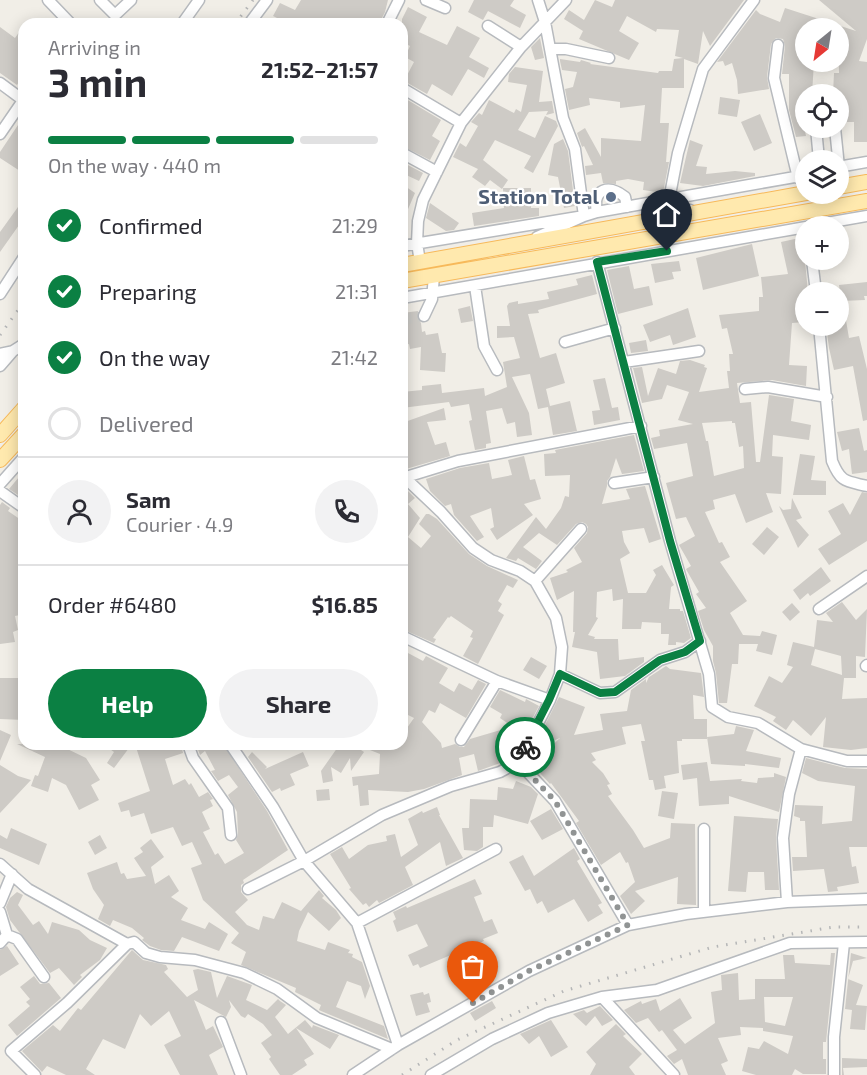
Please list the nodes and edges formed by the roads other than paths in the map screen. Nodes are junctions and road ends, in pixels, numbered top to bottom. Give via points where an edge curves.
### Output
1 (48, 0) edge
2 (100, 0) edge
3 (131, 0) edge
4 (199, 0) edge
5 (267, 0) edge
6 (399, 0) edge
7 (426, 0) edge
8 (538, 0) edge
9 (566, 0) edge
10 (754, 0) edge
11 (445, 8) dead end
12 (65, 18) edge
13 (186, 18) edge
14 (254, 18) edge
15 (390, 18) edge
16 (545, 22) junction
17 (488, 26) dead end
18 (778, 45) dead end
19 (521, 46) junction
20 (550, 49) junction
21 (609, 58) dead end
22 (0, 83) edge
23 (408, 92) edge
24 (18, 95) edge
25 (18, 108) edge
26 (461, 123) junction
27 (0, 134) edge
28 (795, 152) edge
29 (408, 156) edge
30 (867, 162) edge
31 (849, 165) edge
32 (437, 172) junction
33 (795, 177) edge
34 (867, 182) edge
35 (849, 186) edge
36 (795, 196) edge
37 (669, 200) junction
38 (867, 201) edge
39 (641, 205) junction
40 (627, 207) junction
41 (706, 211) junction
42 (597, 212) junction
43 (584, 216) junction
44 (867, 216) edge
45 (849, 219) edge
46 (795, 229) edge
47 (417, 243) junction
48 (408, 245) edge
49 (518, 245) junction
50 (420, 262) junction
51 (597, 262) junction
52 (408, 264) edge
53 (18, 266) edge
54 (434, 276) junction
55 (408, 280) edge
56 (475, 286) junction
57 (432, 292) junction
58 (0, 294) edge
59 (408, 297) edge
60 (424, 316) dead end
61 (615, 328) junction
62 (820, 336) edge
63 (565, 342) dead end
64 (18, 348) edge
65 (13, 351) junction
66 (699, 351) dead end
67 (0, 354) edge
68 (624, 362) junction
69 (0, 366) edge
70 (497, 370) dead end
71 (745, 389) dead end
72 (827, 397) junction
73 (18, 415) edge
74 (641, 426) junction
75 (0, 435) edge
76 (18, 440) edge
77 (0, 460) edge
78 (18, 464) edge
79 (408, 475) edge
80 (654, 477) junction
81 (408, 480) edge
82 (614, 483) dead end
83 (0, 484) edge
84 (867, 486) edge
85 (0, 491) edge
86 (18, 504) edge
87 (581, 529) dead end
88 (867, 576) edge
89 (535, 581) junction
90 (819, 609) dead end
91 (408, 639) edge
92 (700, 641) junction
93 (560, 674) junction
94 (497, 681) junction
95 (549, 700) junction
96 (461, 740) dead end
97 (801, 749) junction
98 (190, 750) edge
99 (234, 750) edge
100 (867, 761) edge
101 (518, 762) junction
102 (705, 829) dead end
103 (231, 835) dead end
104 (496, 849) dead end
105 (304, 861) junction
106 (0, 864) edge
107 (12, 874) junction
108 (248, 889) dead end
109 (867, 899) edge
110 (787, 902) junction
111 (0, 903) edge
112 (0, 912) edge
113 (704, 912) junction
114 (357, 923) junction
115 (628, 925) junction
116 (3, 939) edge
117 (867, 942) edge
118 (844, 943) junction
119 (127, 944) junction
120 (44, 977) dead end
121 (602, 997) junction
122 (221, 1022) dead end
123 (395, 1047) junction
124 (34, 1075) edge
125 (241, 1075) edge
126 (353, 1075) edge
127 (431, 1075) edge
128 (674, 1075) edge
129 (834, 1075) edge

1 - 12 street
2 - 3 street via 115,15
4 - 13 street
5 - 14 street
6 - 15 street
7 - 11 street
8 - 16 street
9 - 16 street
10 - 37 street via 703,69 678,153
16 - 19 street
16 - 20 street
17 - 19 street
18 - 28 street via 774,78
19 - 26 street
20 - 21 street
20 - 43 street via 563,118 575,148
22 - 24 street
23 - 26 street
25 - 27 street
26 - 32 street
29 - 32 street
30 - 31 street
32 - 47 street via 417,221
33 - 37 street
34 - 35 main road
36 - 41 main road
37 - 39 street
38 - 54 main road
39 - 40 street
39 - 41 street
40 - 42 street
40 - 42 street via 625,197 606,190 595,201
41 - 49 main road
42 - 43 street
43 - 47 street
43 - 49 street
44 - 45 street
46 - 51 street
47 - 48 street
47 - 50 street
49 - 50 main road
50 - 52 main road
51 - 56 street
51 - 61 street
53 - 58 street
54 - 55 main road
54 - 57 street
56 - 57 street
56 - 70 street via 484,346
57 - 59 street
57 - 60 street
61 - 63 street
61 - 68 street
62 - 72 street
64 - 65 street
65 - 67 street
65 - 69 street
66 - 68 street
68 - 74 street
71 - 72 street via 768,387
72 - 84 street via 832,461 838,475 843,481
73 - 75 main road
74 - 79 street via 458,460
74 - 80 street
76 - 77 main road
78 - 83 street
80 - 82 street
80 - 92 street
81 - 89 street via 473,548
85 - 86 street
87 - 89 street
88 - 90 street
89 - 93 street via 556,618 562,647
91 - 94 street
92 - 93 street via 685,652 660,660 615,692 600,693
92 - 97 street via 712,707 728,717 758,723
93 - 95 street
94 - 95 street
94 - 96 street
95 - 101 street
97 - 100 street via 847,761
97 - 110 street via 783,838
98 - 103 street via 228,808
99 - 105 street
101 - 105 street via 382,815
101 - 115 street via 555,801
102 - 113 street
104 - 114 street
105 - 108 street
105 - 114 street
106 - 107 street
107 - 111 street
107 - 119 street via 28,889
109 - 110 street
110 - 113 street
112 - 116 street
113 - 115 street
114 - 123 street
115 - 123 street via 529,971
116 - 120 street via 17,939
117 - 118 street
118 - 121 street via 790,943 657,990
118 - 129 street
119 - 123 street via 134,942 146,953 160,957 195,960 244,973 277,989 317,1018
119 - 124 street via 11,1051
121 - 127 street via 520,1024
121 - 128 street
122 - 125 street
123 - 126 street

